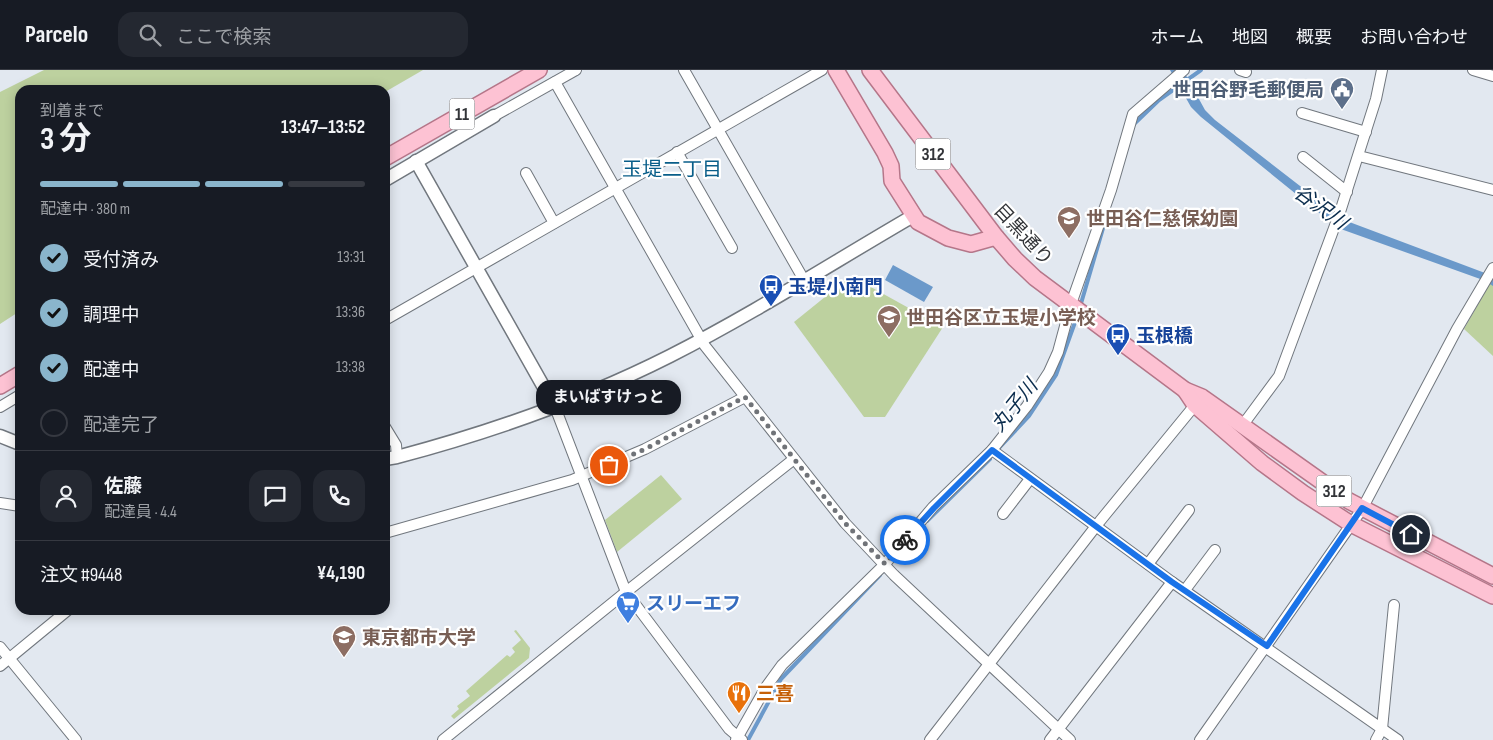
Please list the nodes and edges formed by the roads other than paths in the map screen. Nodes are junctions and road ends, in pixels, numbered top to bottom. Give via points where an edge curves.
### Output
1 (538, 70) edge
2 (576, 70) edge
3 (684, 70) edge
4 (822, 70) edge
5 (836, 70) edge
6 (870, 70) edge
7 (1184, 70) edge
8 (1382, 70) edge
9 (1473, 70) edge
10 (1493, 76) edge
11 (555, 82) junction
12 (1302, 113) dead end
13 (494, 116) joint
14 (719, 130) junction
15 (1366, 132) junction
16 (677, 152) junction
17 (390, 155) edge
18 (1303, 156) dead end
19 (1359, 156) junction
20 (416, 161) junction
21 (526, 172) dead end
22 (390, 177) edge
23 (616, 187) junction
24 (1493, 190) edge
25 (1347, 192) junction
26 (913, 216) junction
27 (554, 223) junction
28 (996, 237) junction
29 (732, 248) dead end
30 (478, 269) junction
31 (1491, 271) edge
32 (804, 280) junction
33 (1078, 309) junction
34 (390, 317) edge
35 (702, 338) junction
36 (15, 377) edge
37 (0, 386) edge
38 (1185, 390) junction
39 (745, 397) junction
40 (15, 398) edge
41 (1195, 405) junction
42 (0, 407) edge
43 (555, 407) junction
44 (1242, 426) junction
45 (390, 435) edge
46 (0, 436) edge
47 (15, 442) edge
48 (993, 451) junction
49 (391, 458) edge
50 (794, 459) junction
51 (582, 476) junction
52 (1030, 479) junction
53 (0, 503) edge
54 (15, 505) edge
55 (1362, 508) junction
56 (1189, 510) dead end
57 (1002, 514) dead end
58 (1351, 524) junction
59 (1096, 527) junction
60 (390, 532) edge
61 (1216, 550) dead end
62 (1148, 564) junction
63 (885, 565) junction
64 (1493, 576) edge
65 (1172, 582) junction
66 (1185, 590) junction
67 (626, 592) junction
68 (1493, 596) edge
69 (1394, 605) dead end
70 (62, 615) edge
71 (1267, 646) junction
72 (0, 647) edge
73 (9, 658) junction
74 (990, 665) junction
75 (0, 666) edge
76 (1058, 729) junction
77 (1382, 729) junction
78 (739, 739) edge
79 (76, 740) edge
80 (443, 740) edge
81 (930, 740) edge
82 (1050, 740) edge
83 (1070, 740) edge
84 (1200, 740) edge
85 (1376, 740) edge
86 (1398, 740) edge

1 - 17 main road, 11
2 - 11 street
3 - 14 street
4 - 14 street
5 - 26 main road, 312 via 885,152 891,166 892,181
6 - 28 main road, 目黒通り / 312
7 - 33 street via 1133,114
8 - 15 street
9 - 10 street
11 - 13 street
11 - 23 street
12 - 15 street
13 - 20 street
14 - 16 street
14 - 32 street
15 - 19 street
16 - 23 street
16 - 29 street
18 - 25 street
19 - 24 street
19 - 25 street
20 - 22 street
20 - 30 street
21 - 27 street
23 - 27 street
23 - 35 street
25 - 44 street via 1279,376
26 - 28 main road, 312 via 948,238 971,244
26 - 32 street
27 - 30 street
28 - 33 main road, 目黒通り / 312 via 1026,270
30 - 34 street
30 - 43 street
31 - 55 street
32 - 35 street
33 - 38 main road, 目黒通り / 312
33 - 48 street via 1049,372
35 - 39 street
35 - 43 street via 670,356
36 - 37 main road
38 - 41 main road, 目黒通り / 312
38 - 44 main road, 目黒通り / 312 via 1202,397
39 - 50 street
39 - 51 street via 645,449
40 - 42 street
41 - 58 main road, 目黒通り / 312 via 1262,463
41 - 59 street
43 - 49 street via 478,434
43 - 51 street
44 - 55 main road, 目黒通り / 312
45 - 49 street via 396,445
46 - 47 street
48 - 52 street
48 - 63 street via 934,508
50 - 63 street via 845,523
50 - 67 street
51 - 60 street
51 - 67 street
52 - 57 street
52 - 59 street
53 - 54 street
55 - 58 street
55 - 64 main road, 目黒通り / 312
56 - 62 street
58 - 68 main road, 目黒通り / 312
58 - 71 street
59 - 62 street
59 - 74 street
61 - 66 street
62 - 65 street
63 - 74 street
63 - 78 street via 782,665 766,687
65 - 66 street
65 - 76 street
66 - 71 street
67 - 78 street
67 - 80 street
69 - 77 street
70 - 73 street
71 - 77 street
71 - 84 street
72 - 73 street
73 - 75 street
73 - 79 street
74 - 76 street
74 - 81 street
76 - 82 street
76 - 83 street
77 - 85 street
77 - 86 street

